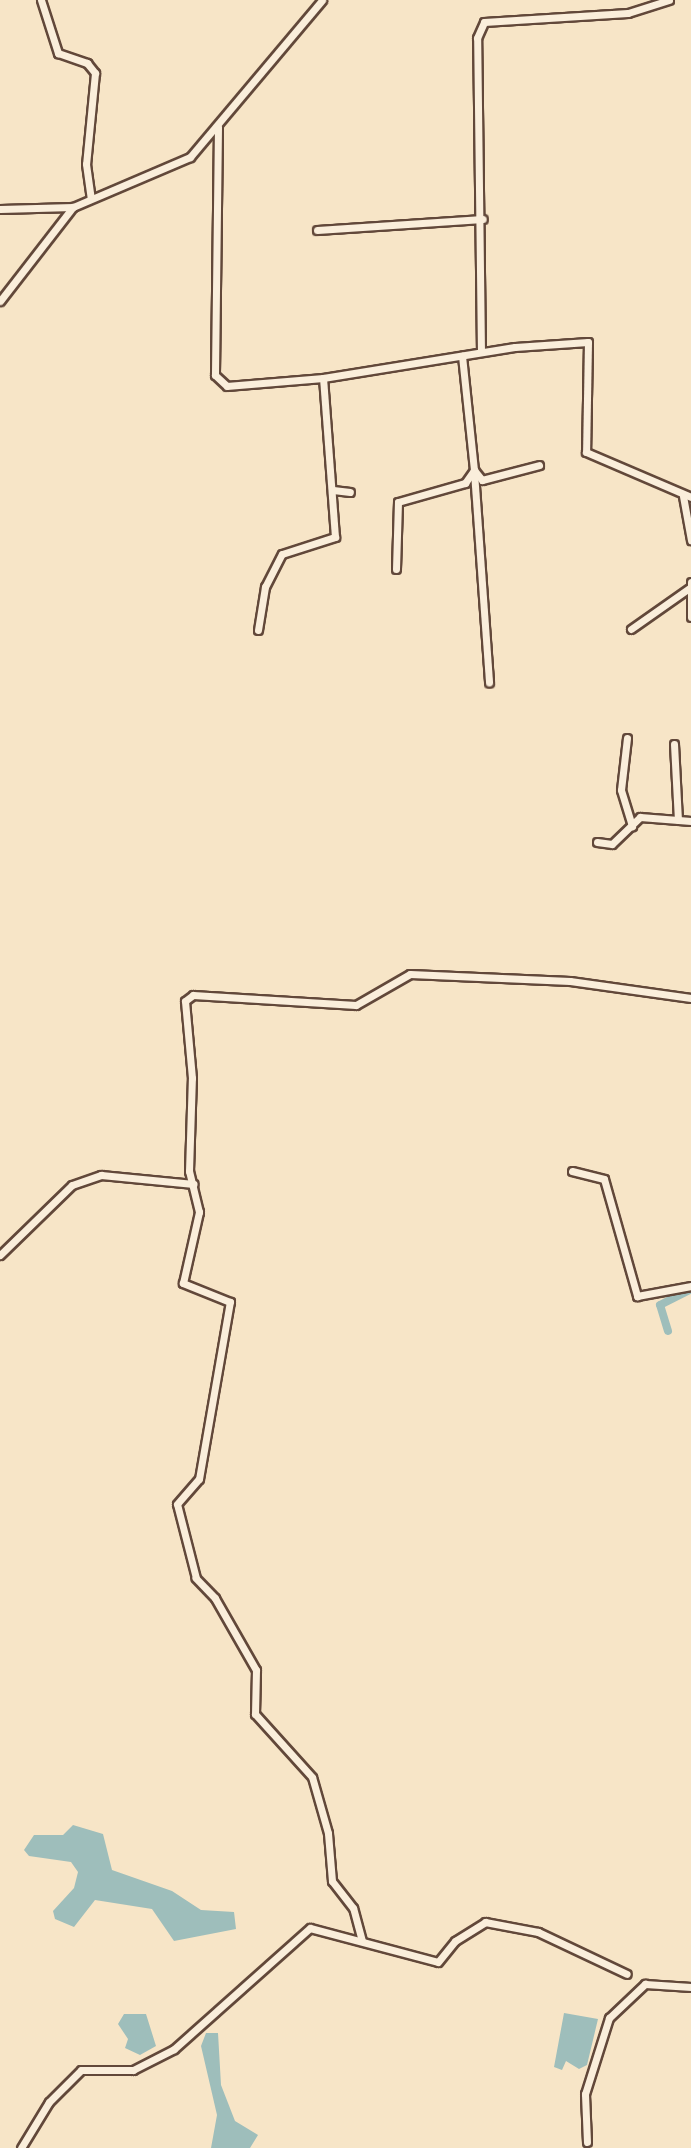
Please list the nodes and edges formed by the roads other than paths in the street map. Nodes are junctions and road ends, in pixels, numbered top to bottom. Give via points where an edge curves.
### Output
1 (41, 0) edge
2 (322, 0) edge
3 (669, 0) edge
4 (218, 127) junction
5 (91, 198) junction
6 (73, 207) junction
7 (0, 209) edge
8 (483, 219) junction
9 (317, 230) dead end
10 (0, 301) edge
11 (482, 352) junction
12 (462, 356) junction
13 (323, 378) junction
14 (539, 465) dead end
15 (474, 470) junction
16 (333, 490) junction
17 (350, 492) dead end
18 (687, 497) edge
19 (691, 540) edge
20 (396, 569) dead end
21 (690, 586) edge
22 (691, 617) edge
23 (631, 629) dead end
24 (258, 630) dead end
25 (489, 682) dead end
26 (627, 738) dead end
27 (674, 744) dead end
28 (678, 820) junction
29 (691, 821) edge
30 (632, 826) junction
31 (597, 842) dead end
32 (691, 998) edge
33 (572, 1172) dead end
34 (194, 1184) junction
35 (0, 1255) edge
36 (691, 1286) edge
37 (362, 1941) junction
38 (627, 1974) dead end
39 (691, 1987) edge
40 (587, 2142) dead end
41 (21, 2148) edge

1 - 5 street via 58,53 87,63 95,73 86,164
2 - 4 street
3 - 8 street via 628,13 484,22 477,38
4 - 5 street via 190,158
4 - 13 street via 215,375 227,386
5 - 6 street
6 - 7 street
6 - 10 street
8 - 9 street
8 - 11 street
11 - 12 street
11 - 18 street via 588,342 586,452 655,478
12 - 13 street
12 - 15 street
13 - 16 street
14 - 15 street via 482,480
15 - 20 street via 465,483 398,502
15 - 25 street
16 - 17 street
16 - 24 street via 335,537 282,554 265,587
18 - 19 street
21 - 22 street
21 - 23 street
26 - 30 street via 621,790
27 - 28 street
28 - 29 street
28 - 30 street via 640,818
30 - 31 street via 612,844
32 - 34 street via 570,981 410,974 356,1005 193,995 185,1001
33 - 36 street via 604,1179 638,1296
34 - 35 street via 101,1175 72,1185
34 - 37 street via 199,1212 183,1283 230,1302 200,1479 177,1504 195,1578 215,1598 256,1670 255,1714 284,1740 312,1777 328,1833 332,1881 353,1908
37 - 38 street via 438,1962 455,1941 485,1922 538,1932
37 - 41 street via 310,1928 174,2049 133,2070 81,2070 49,2102
39 - 40 street via 645,1984 609,2018 585,2094

